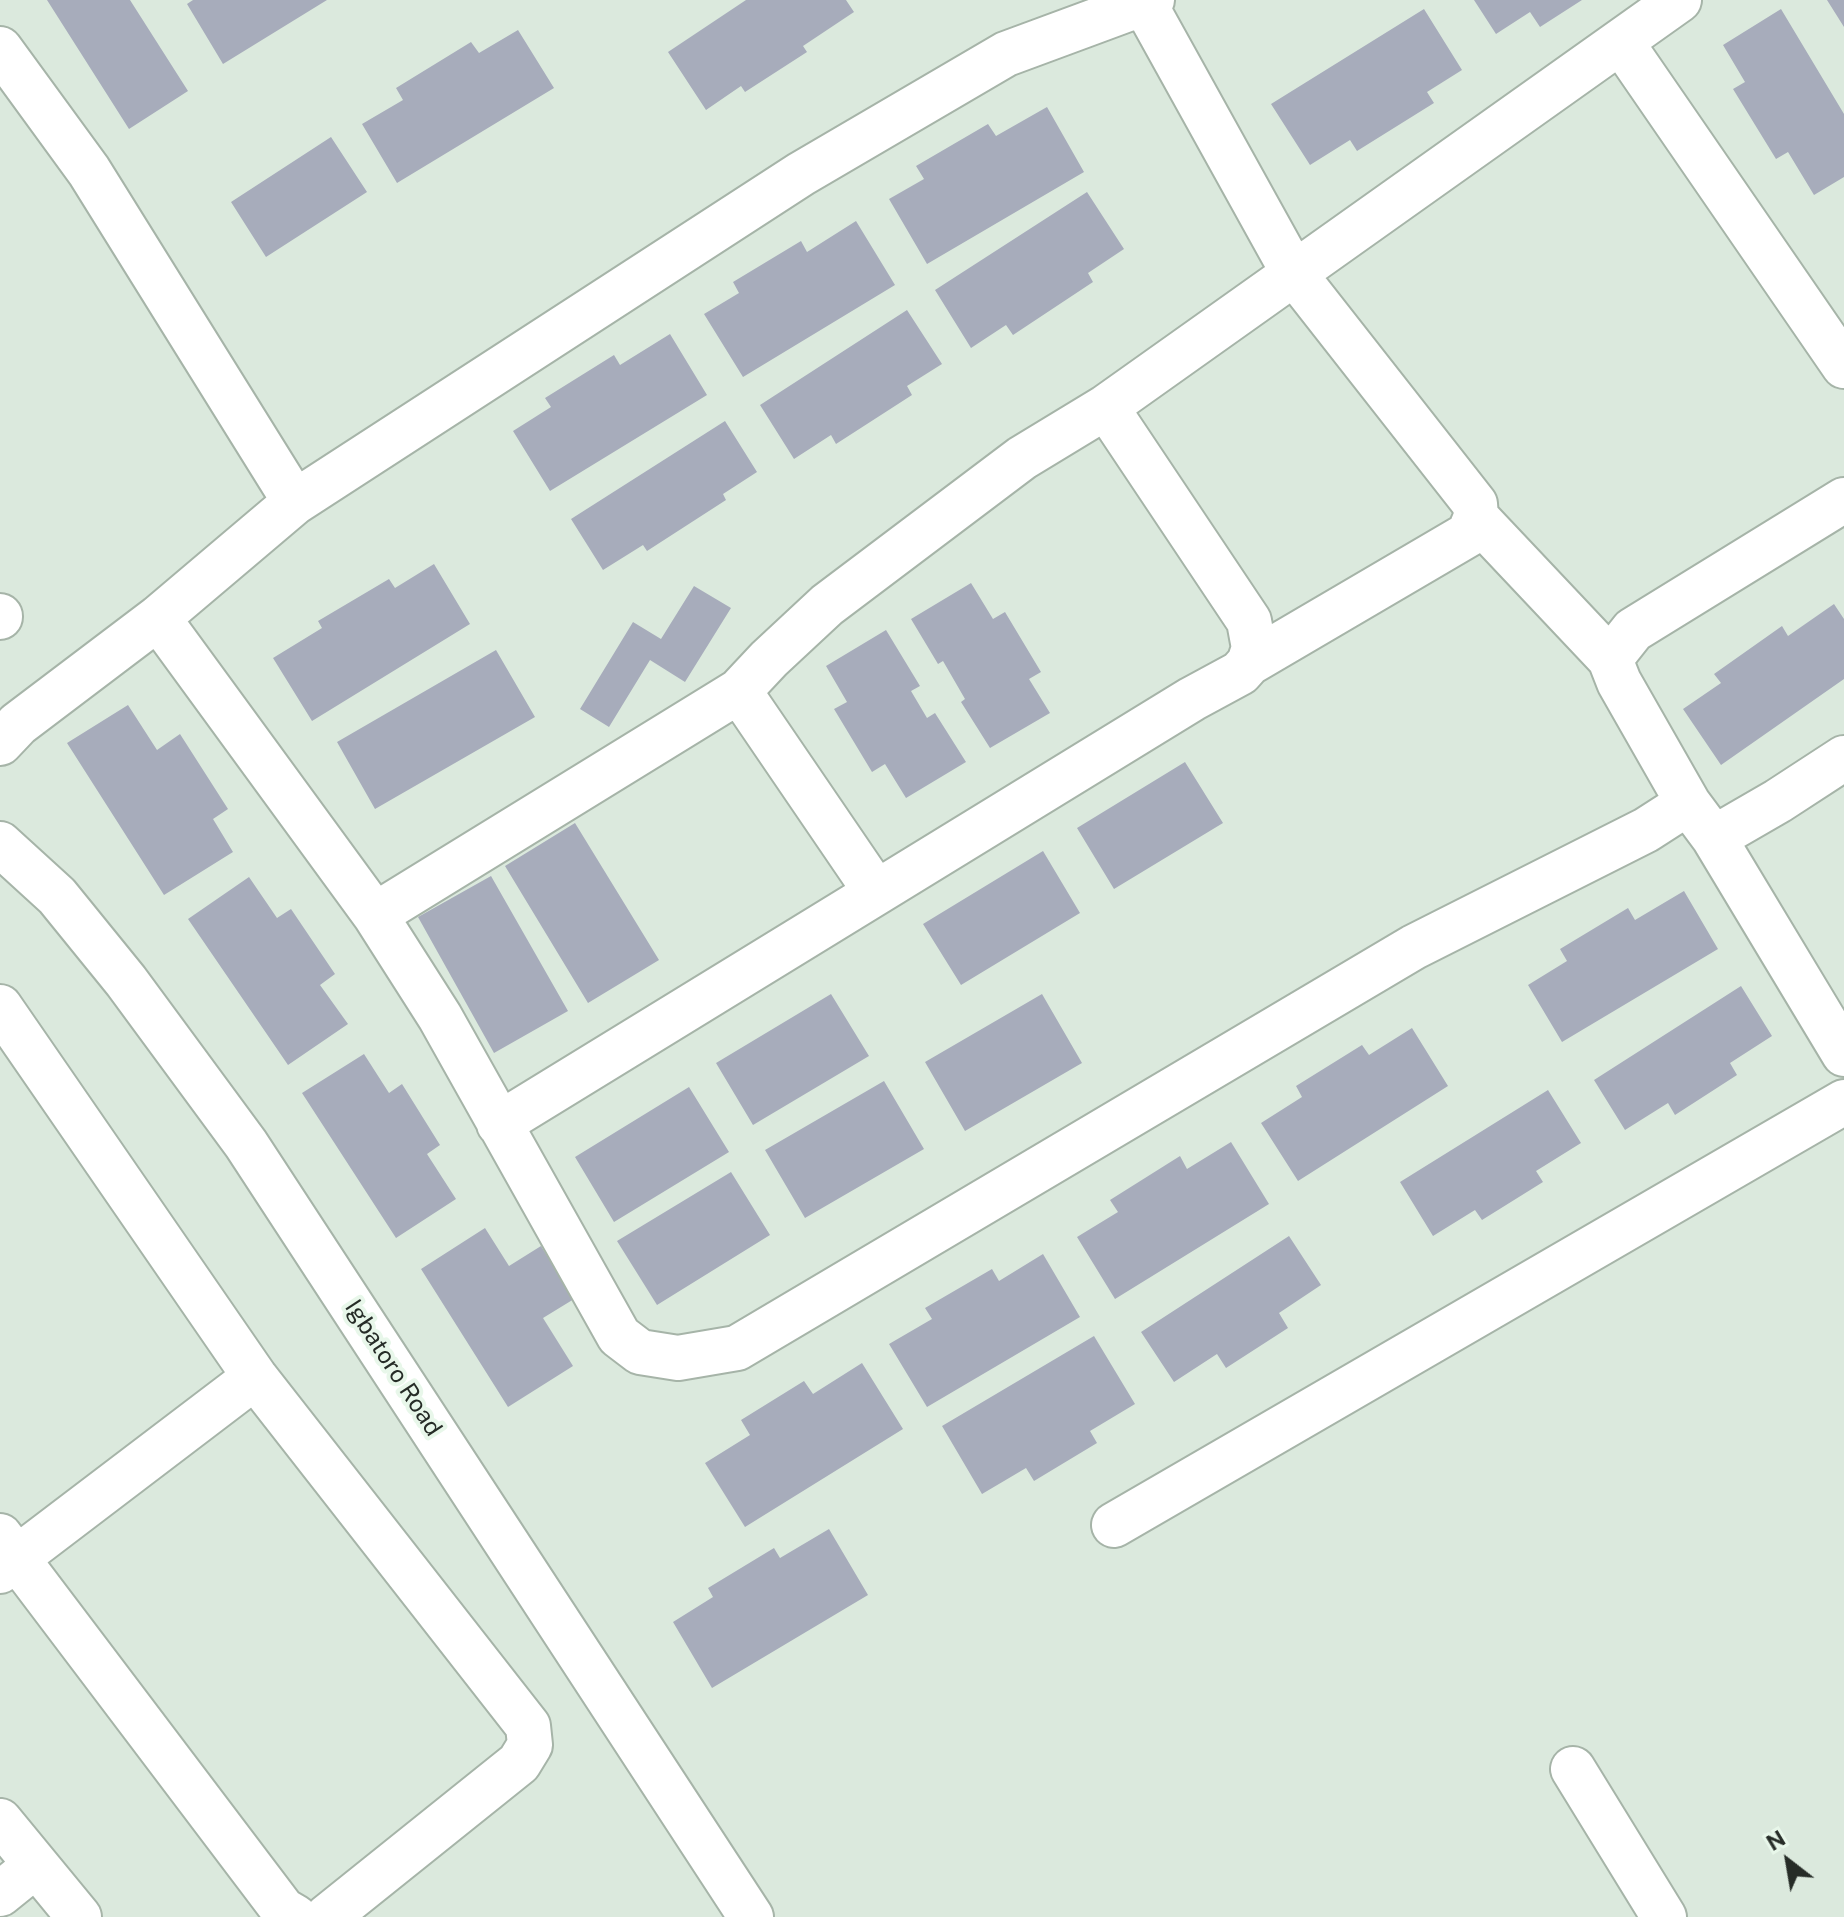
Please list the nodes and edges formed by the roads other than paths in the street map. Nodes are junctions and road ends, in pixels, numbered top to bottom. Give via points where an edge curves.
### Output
1 (1679, 0) edge
2 (1148, 1) edge
3 (1621, 42) junction
4 (0, 49) edge
5 (1293, 272) junction
6 (1844, 366) edge
7 (1106, 407) junction
8 (1844, 500) edge
9 (295, 502) junction
10 (1476, 517) junction
11 (158, 618) junction
12 (1610, 659) junction
13 (1249, 663) junction
14 (739, 691) junction
15 (0, 743) edge
16 (1844, 758) edge
17 (1688, 803) junction
18 (1714, 838) junction
19 (0, 844) edge
20 (876, 892) junction
21 (375, 915) junction
22 (0, 1007) edge
23 (1844, 1054) edge
24 (1844, 1102) edge
25 (499, 1124) junction
26 (255, 1377) junction
27 (1114, 1525) dead end
28 (5, 1555) edge
29 (1573, 1769) dead end
30 (0, 1821) edge
31 (36, 1865) junction
32 (0, 1894) edge
33 (79, 1917) edge
34 (295, 1917) edge
35 (327, 1917) edge
36 (751, 1917) edge
37 (1664, 1917) edge

1 - 3 street
2 - 5 street
2 - 9 street via 1006,54 842,150
3 - 5 street
3 - 6 street
4 - 9 street via 89,171
5 - 7 street
5 - 10 street via 1475,504
7 - 13 street via 1249,621 1254,648
7 - 14 street via 1022,458 827,605
8 - 12 street via 1633,630
9 - 11 street
10 - 12 street
10 - 13 street via 1469,534
11 - 15 street
11 - 21 street
12 - 17 street
13 - 20 street
14 - 20 street
14 - 21 street
16 - 18 street
17 - 18 street
17 - 25 street via 1646,830 1414,947 737,1348 678,1358 640,1352 619,1336
18 - 23 street
19 - 36 street, Igbatoro Road via 57,896 246,1144
20 - 25 street
21 - 25 street
22 - 26 street
24 - 27 street
26 - 28 street
26 - 35 street via 528,1726 530,1745 519,1763
28 - 34 street via 283,1910
29 - 37 street
30 - 31 street
31 - 32 street
31 - 33 street

